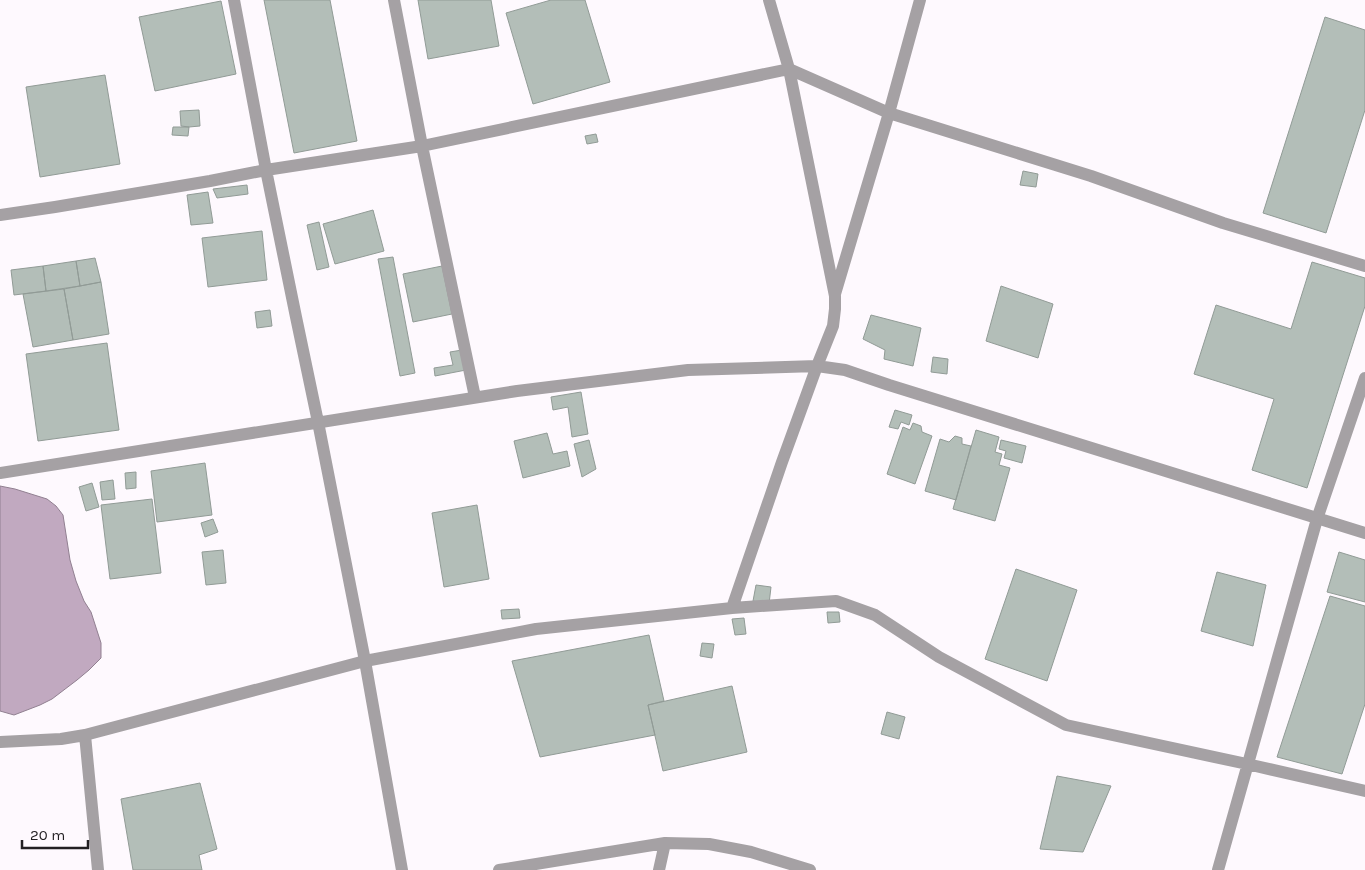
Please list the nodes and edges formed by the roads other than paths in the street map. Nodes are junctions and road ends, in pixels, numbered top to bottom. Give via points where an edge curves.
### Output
1 (234, 0) edge
2 (394, 0) edge
3 (770, 0) edge
4 (920, 0) edge
5 (789, 69) junction
6 (889, 113) junction
7 (422, 146) junction
8 (266, 170) junction
9 (0, 215) edge
10 (1365, 266) edge
11 (835, 296) junction
12 (817, 366) junction
13 (1365, 378) edge
14 (475, 397) junction
15 (318, 422) junction
16 (0, 474) edge
17 (1317, 518) junction
18 (1365, 533) edge
19 (732, 608) junction
20 (365, 661) junction
21 (84, 735) junction
22 (0, 742) edge
23 (1247, 764) junction
24 (1365, 791) edge
25 (665, 843) junction
26 (98, 870) edge
27 (402, 870) edge
28 (499, 870) edge
29 (659, 870) edge
30 (810, 870) edge
31 (1218, 870) edge

1 - 8 street
2 - 7 street
3 - 5 street
4 - 6 street
5 - 6 street
5 - 7 street
5 - 11 street
6 - 10 street via 1091,176 1223,223
6 - 11 street
7 - 8 street
7 - 14 street
8 - 9 street
8 - 15 street
11 - 12 street via 833,326
12 - 14 street via 688,370
12 - 17 street via 869,377
12 - 19 street
13 - 17 street
14 - 15 street
15 - 16 street
15 - 20 street
17 - 18 street
17 - 23 street
19 - 20 street via 536,630
19 - 23 street via 836,601 875,615 939,657 1066,725
20 - 21 street
20 - 27 street
21 - 22 street
21 - 26 street
23 - 24 street
23 - 31 street
25 - 28 street
25 - 29 street
25 - 30 street via 709,844 751,852

